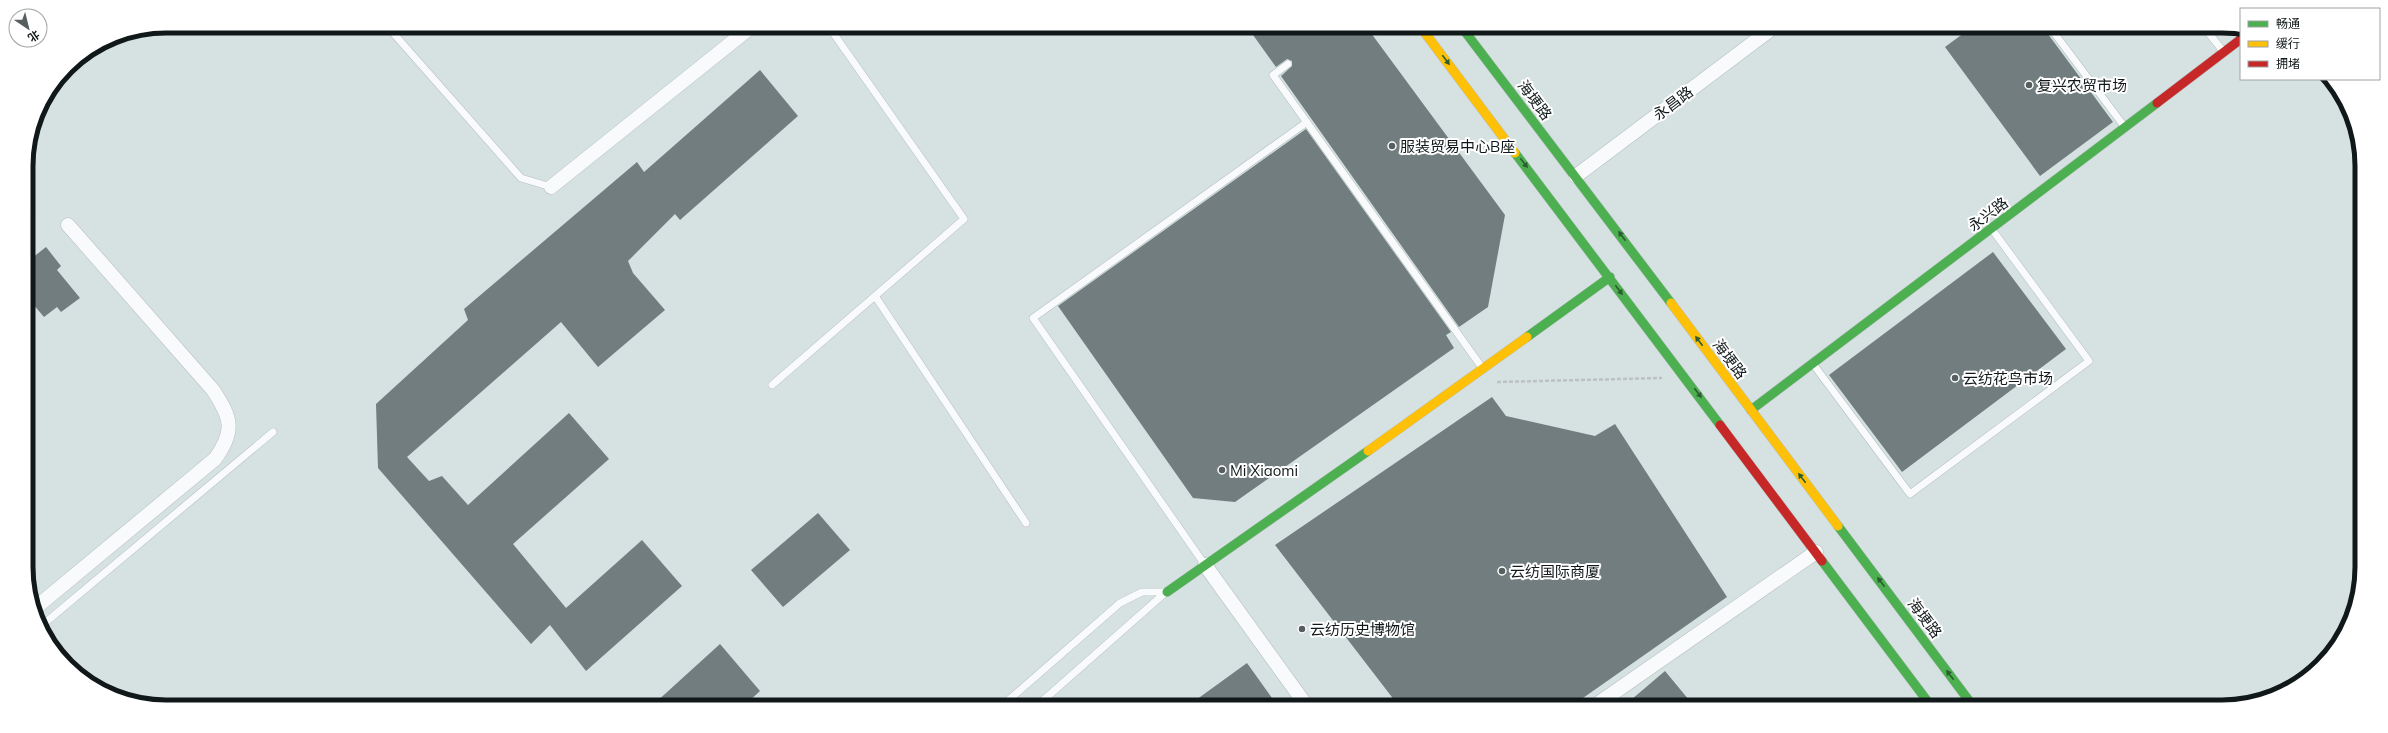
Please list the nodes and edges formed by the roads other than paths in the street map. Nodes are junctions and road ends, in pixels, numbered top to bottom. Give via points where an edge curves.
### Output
1 (393, 33) edge
2 (744, 33) edge
3 (833, 33) edge
4 (1425, 33) edge
5 (1466, 33) edge
6 (1766, 33) edge
7 (2054, 33) edge
8 (2209, 33) edge
9 (2240, 40) edge
10 (2224, 52) junction
11 (1288, 64) dead end
12 (1307, 122) junction
13 (2125, 127) junction
14 (1576, 176) junction
15 (551, 187) joint
16 (68, 225) dead end
17 (1991, 228) junction
18 (1610, 278) junction
19 (875, 296) junction
20 (1813, 364) junction
21 (1483, 369) junction
22 (772, 385) dead end
23 (1751, 410) junction
24 (273, 432) dead end
25 (1026, 523) dead end
26 (1816, 552) junction
27 (1205, 565) junction
28 (1166, 592) junction
29 (39, 605) edge
30 (46, 622) edge
31 (1009, 700) edge
32 (1044, 700) edge
33 (1302, 700) edge
34 (1603, 700) edge
35 (1927, 700) edge
36 (1968, 700) edge

1 - 15 lane via 521,178
2 - 15 street
3 - 19 lane via 964,219
4 -> 18 main road
5 - 14 main road, 海埂路
6 - 14 street, 永昌路
7 - 13 lane
8 - 10 lane
9 - 10 main road, 永兴路
10 - 13 main road, 永兴路
11 - 12 lane via 1273,75
12 - 21 lane
12 - 27 lane via 1033,318
13 - 17 main road, 永兴路
23 -> 14 main road, 海埂路
16 - 29 street via 213,390 223,404 229,434 215,459
17 - 20 main road, 永兴路
17 - 20 lane via 2089,361 1910,494
18 - 21 main road
18 -> 26 main road
19 - 22 lane
19 - 25 lane
20 - 23 main road, 永兴路
21 - 27 main road
36 -> 23 main road, 海埂路
24 - 30 lane
26 - 34 street
26 - 35 main road
27 - 28 main road
27 - 33 street
28 - 31 lane via 1142,592 1120,602
28 - 32 lane

